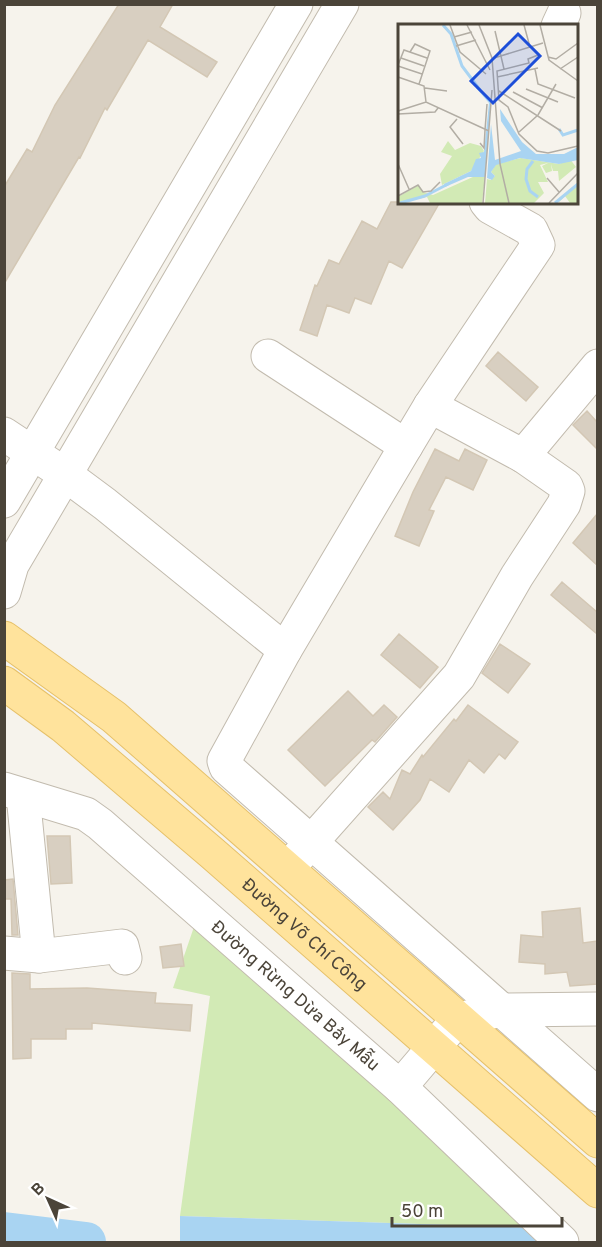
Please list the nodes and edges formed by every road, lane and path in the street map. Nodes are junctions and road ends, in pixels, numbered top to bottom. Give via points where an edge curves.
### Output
1 (296, 4) edge
2 (340, 5) edge
3 (488, 204) edge
4 (268, 356) dead end
5 (597, 366) edge
6 (430, 406) junction
7 (4, 434) edge
8 (406, 446) junction
9 (33, 453) junction
10 (523, 456) junction
11 (66, 475) junction
12 (4, 501) edge
13 (4, 592) edge
14 (5, 629) edge
15 (285, 651) junction
16 (4, 683) edge
17 (14, 792) edge
18 (310, 843) junction
19 (288, 869) junction
20 (4, 953) edge
21 (39, 956) junction
22 (125, 958) dead end
23 (597, 1009) edge
24 (502, 1010) junction
25 (458, 1019) junction
26 (435, 1048) junction
27 (400, 1087) junction
28 (597, 1095) edge
29 (597, 1141) edge
30 (597, 1191) edge
31 (562, 1242) edge

1 - 9 street
2 - 11 street
3 - 6 street via 531,230 538,245
4 - 8 street
5 - 10 street
6 - 8 street
6 - 10 street
7 - 9 street
8 - 15 street
9 - 11 street
9 - 12 street
10 - 18 street via 566,486 564,504 459,676
11 - 13 street via 12,565
11 - 15 street
14 - 19 main road, Đường Võ Chí Công via 114,717
15 - 18 street via 224,761
16 - 26 main road, Đường Võ Chí Công via 63,726
17 - 21 street
17 - 27 street, Đường Rừng Dừa Bảy Mẫu via 86,814 100,824
18 - 19 street
18 - 24 street
19 - 25 main road, Đường Võ Chí Công
20 - 21 street
21 - 22 street via 122,946
23 - 24 street
24 - 25 street
24 - 28 street
25 - 26 street
25 - 29 main road, Đường Võ Chí Công
26 - 27 street
26 - 30 main road, Đường Võ Chí Công
27 - 31 street, Đường Rừng Dừa Bảy Mẫu

